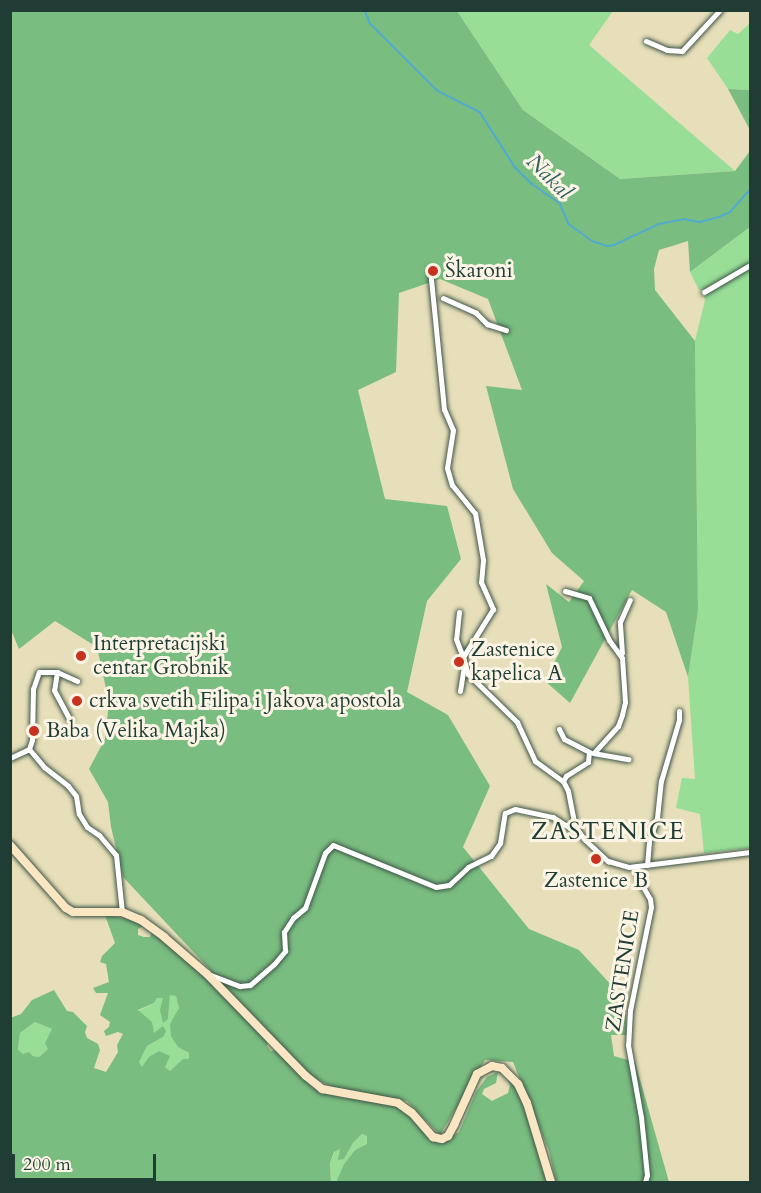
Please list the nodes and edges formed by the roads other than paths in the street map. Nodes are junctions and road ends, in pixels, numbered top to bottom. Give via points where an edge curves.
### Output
1 (720, 10) edge
2 (646, 41) dead end
3 (750, 265) edge
4 (430, 269) dead end
5 (704, 292) dead end
6 (432, 294) junction
7 (443, 298) junction
8 (434, 304) junction
9 (506, 330) dead end
10 (565, 591) dead end
11 (630, 600) dead end
12 (459, 612) dead end
13 (463, 657) junction
14 (622, 658) junction
15 (464, 665) junction
16 (57, 672) junction
17 (77, 681) dead end
18 (460, 691) dead end
19 (679, 711) dead end
20 (70, 720) dead end
21 (559, 729) dead end
22 (29, 749) junction
23 (591, 753) junction
24 (10, 758) edge
25 (628, 759) dead end
26 (563, 781) junction
27 (575, 826) junction
28 (10, 845) edge
29 (750, 852) edge
30 (647, 865) junction
31 (636, 866) junction
32 (122, 912) junction
33 (207, 974) junction
34 (551, 1182) edge
35 (645, 1182) edge

1 - 2 street via 682,51 667,50
3 - 5 street
4 - 6 street
6 - 7 street
6 - 8 street
7 - 8 street
7 - 9 street via 476,313 487,324
8 - 13 street via 444,409 454,438 447,468 452,485 475,513 483,560 481,582 493,609
10 - 14 street via 589,598
11 - 14 street via 620,622
12 - 13 street via 456,639
13 - 15 street
14 - 23 street via 622,715 618,726
15 - 18 street
15 - 26 street via 468,674 517,722 535,761
16 - 17 street
16 - 20 street via 54,690
16 - 22 street via 42,671 37,677
19 - 30 street via 661,781
21 - 23 street via 564,739
22 - 24 street
22 - 32 street via 68,786 76,796 79,814 87,827 116,855
23 - 25 street
23 - 26 street via 588,762
26 - 27 street
27 - 31 street via 608,861 618,866
27 - 33 street via 570,828 553,817 515,809 505,813 500,843 490,856 468,867 449,885 436,887 333,845 325,853 305,909 284,932 285,951 275,963 250,986
28 - 32 main road via 66,908 73,912
29 - 30 street
30 - 31 street
31 - 35 street, ZASTENICE via 651,907 630,1010 628,1048 641,1117
32 - 33 main road via 141,921
33 - 34 main road via 322,1089 398,1103 433,1137 448,1136 477,1074 492,1066 502,1068 518,1084 527,1103

